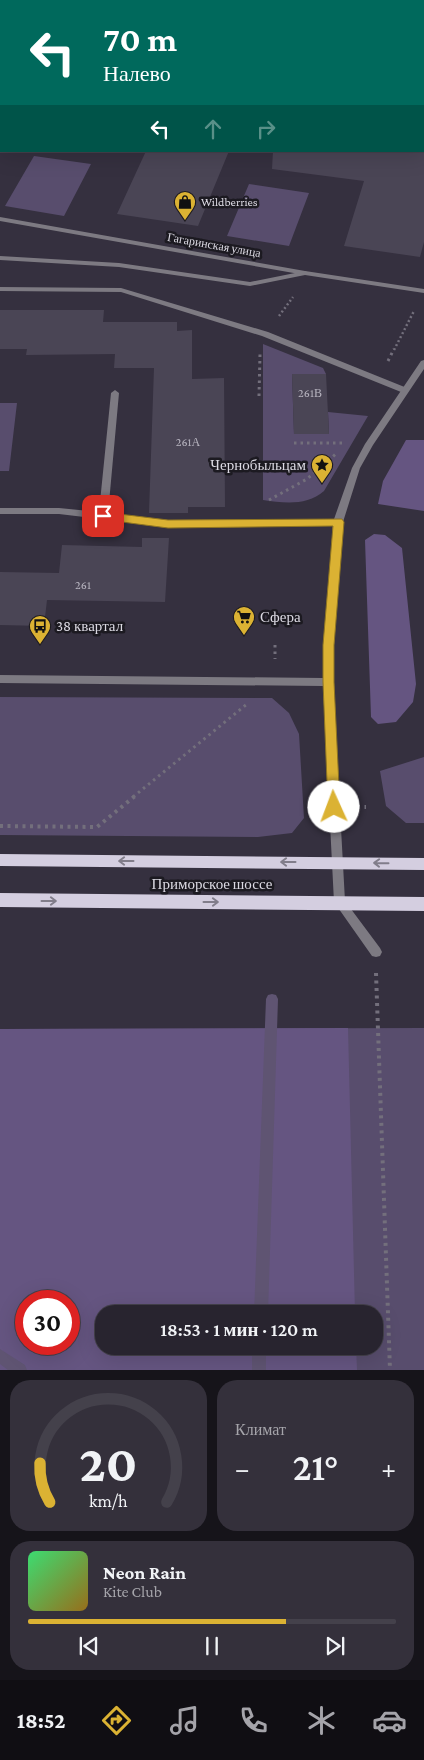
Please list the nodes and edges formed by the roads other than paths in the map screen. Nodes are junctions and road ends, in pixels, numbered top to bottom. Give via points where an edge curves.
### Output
1 (0, 218) edge
2 (0, 258) edge
3 (308, 273) junction
4 (0, 289) edge
5 (424, 291) edge
6 (424, 363) edge
7 (404, 390) junction
8 (115, 392) dead end
9 (0, 512) edge
10 (103, 516) junction
11 (338, 522) junction
12 (0, 679) edge
13 (328, 682) junction
14 (0, 860) edge
15 (337, 863) junction
16 (424, 864) edge
17 (0, 900) edge
18 (340, 902) junction
19 (424, 904) edge
20 (376, 952) road end

1 - 3 street, Гагаринская улица
2 - 3 street via 119,265 250,284
3 - 5 street, Гагаринская улица
4 - 7 street via 121,290 266,334
6 - 7 street
7 - 11 street via 356,468
8 - 10 street
9 - 10 street via 60,511
10 - 11 street via 168,524
11 - 13 street
12 - 13 street
13 - 15 street
15 -> 14 highway, Приморское шоссе
16 -> 15 highway, Приморское шоссе
15 - 18 street
17 -> 18 highway, Приморское шоссе
18 - 19 highway, Приморское шоссе
18 - 20 street

